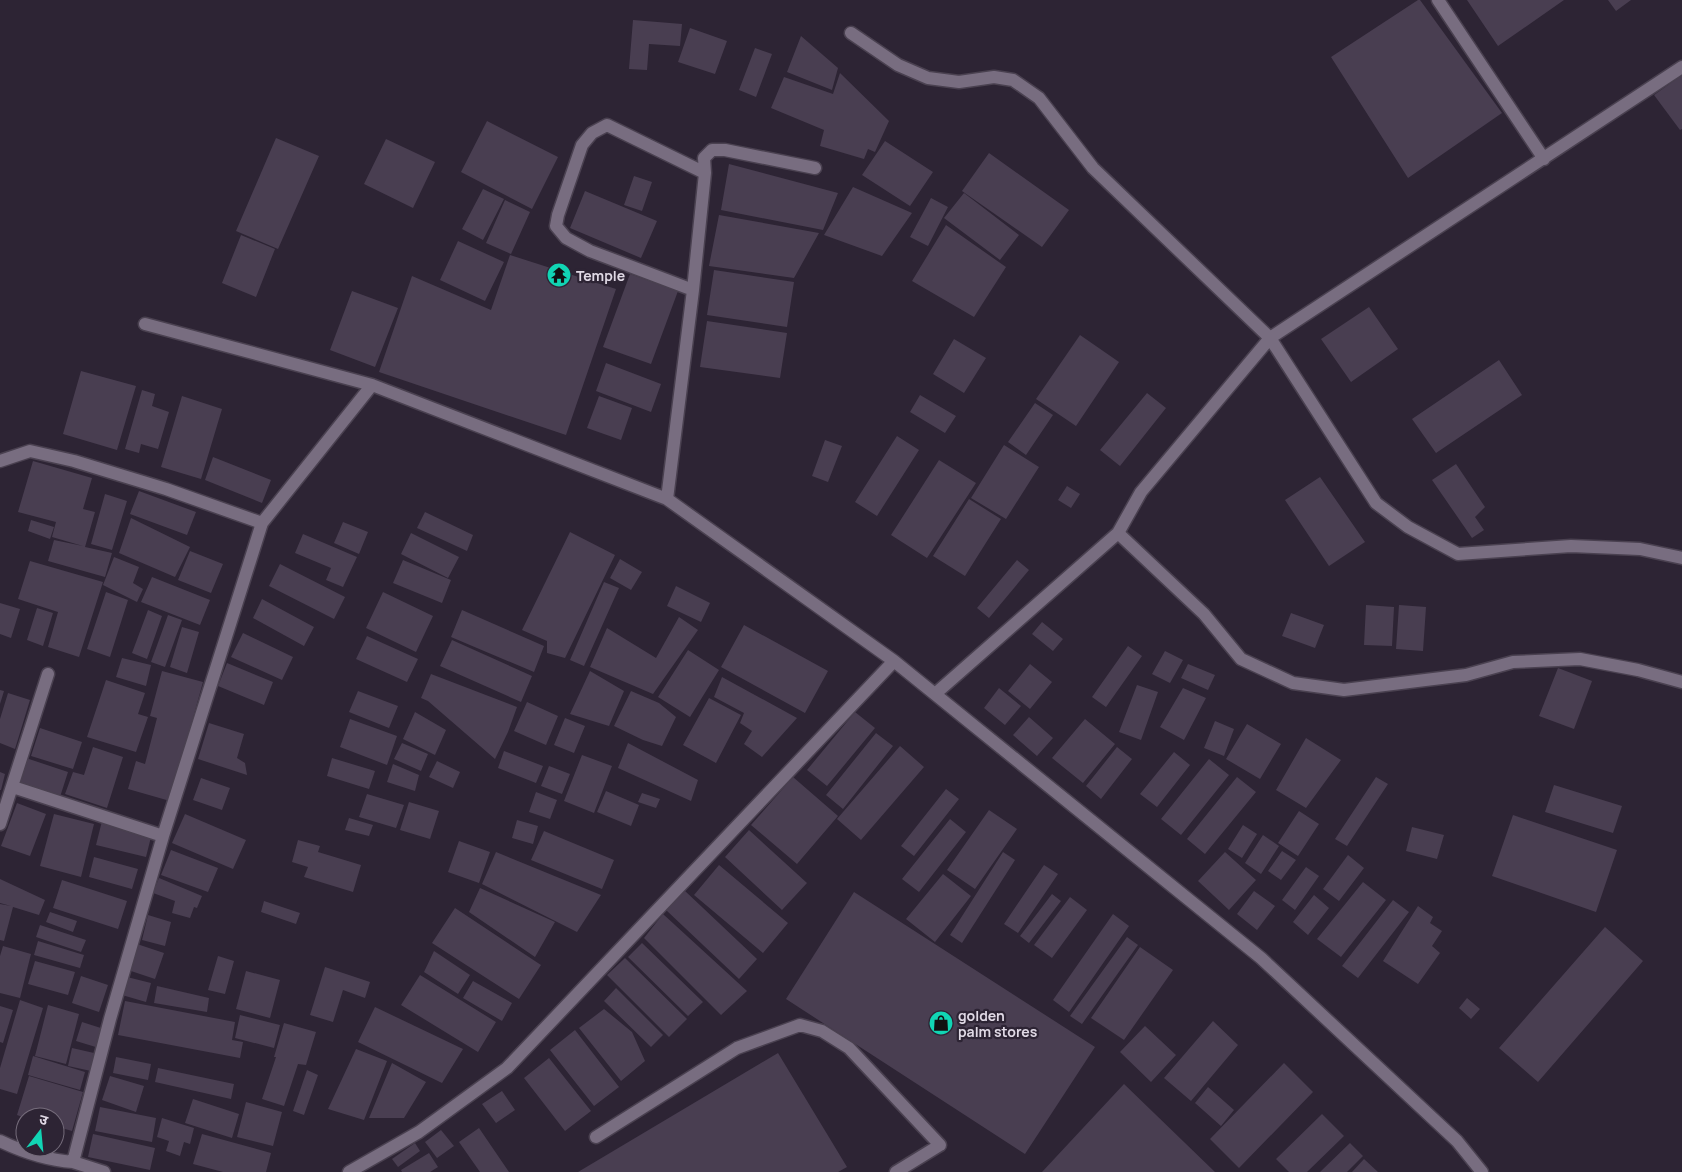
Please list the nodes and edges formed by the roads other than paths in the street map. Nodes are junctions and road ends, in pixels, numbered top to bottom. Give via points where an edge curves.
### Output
1 (1438, 0) edge
2 (851, 33) dead end
3 (1682, 67) edge
4 (1544, 159) junction
5 (815, 168) dead end
6 (705, 173) junction
7 (693, 290) junction
8 (145, 324) dead end
9 (1270, 338) junction
10 (372, 385) junction
11 (0, 461) edge
12 (667, 499) junction
13 (262, 523) junction
14 (1118, 533) junction
15 (1682, 558) edge
16 (894, 661) junction
17 (48, 674) dead end
18 (1682, 682) edge
19 (935, 694) junction
20 (13, 787) junction
21 (0, 824) edge
22 (163, 836) junction
23 (596, 1137) dead end
24 (0, 1141) edge
25 (73, 1162) junction
26 (104, 1172) edge
27 (349, 1172) edge
28 (896, 1172) edge
29 (1482, 1172) edge

1 - 4 street
2 - 9 street via 898,65 928,78 958,82 994,77 1013,80 1039,98 1093,168
3 - 4 street
4 - 9 street
5 - 6 street via 712,150 704,158
6 - 7 street
6 - 7 street via 607,125 592,132 582,145 556,226 566,238 590,251
7 - 12 street
8 - 10 street
9 - 14 street via 1142,492
9 - 15 street via 1376,503 1408,527 1458,554 1571,546 1640,549
10 - 12 street
10 - 13 street
11 - 13 street via 30,451 74,461
12 - 16 street
13 - 22 street
14 - 18 street via 1204,614 1241,658 1293,682 1344,690 1466,675 1513,662 1580,659
14 - 19 street
16 - 19 street
16 - 27 street via 507,1068 419,1132
17 - 20 street
19 - 29 street via 1261,958 1457,1141
20 - 21 street
20 - 22 street
22 - 25 street via 110,1018
23 - 28 street via 737,1048 800,1025 822,1031 850,1048 940,1145
24 - 25 street via 19,1150
25 - 26 street

